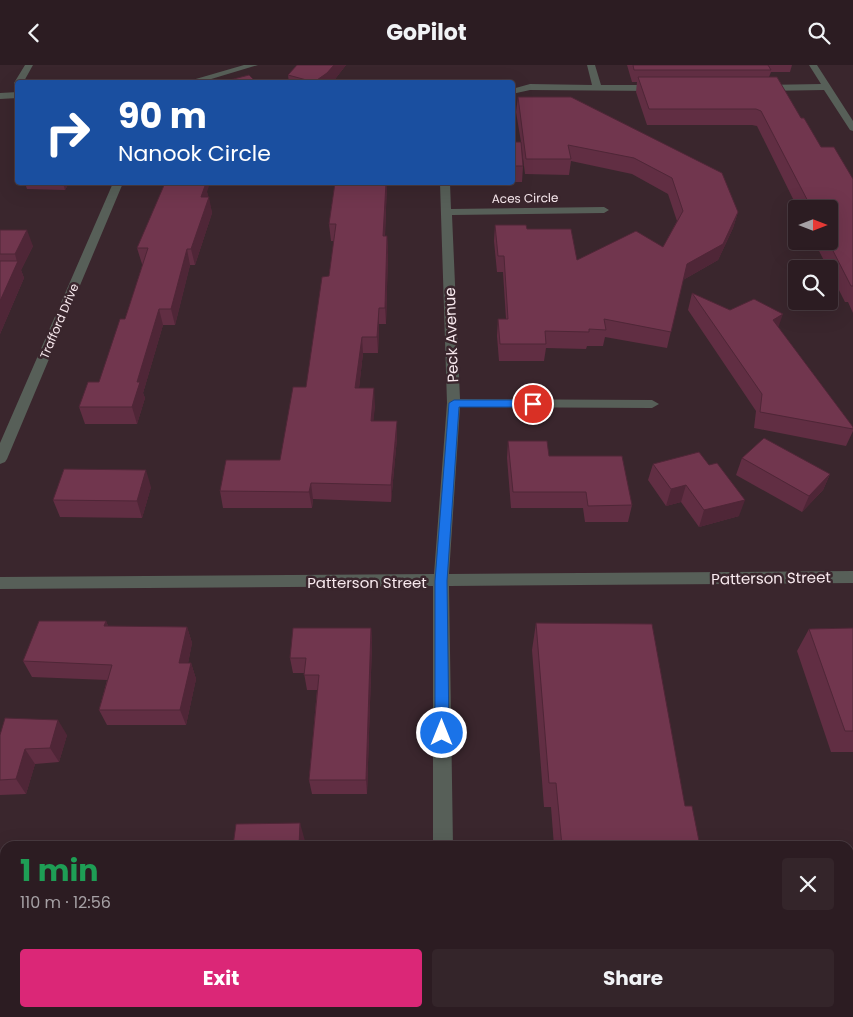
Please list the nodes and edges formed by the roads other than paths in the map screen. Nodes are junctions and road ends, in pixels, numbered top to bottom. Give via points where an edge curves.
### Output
1 (29, 65) edge
2 (254, 65) edge
3 (591, 65) edge
4 (813, 65) edge
5 (20, 80) edge
6 (197, 80) edge
7 (826, 87) junction
8 (597, 88) junction
9 (667, 88) edge
10 (757, 88) edge
11 (515, 92) edge
12 (853, 128) edge
13 (117, 185) edge
14 (445, 185) edge
15 (604, 209) dead end
16 (447, 212) junction
17 (454, 403) junction
18 (652, 405) dead end
19 (0, 459) edge
20 (853, 577) edge
21 (441, 581) junction
22 (0, 583) edge
23 (443, 841) edge

1 - 5 street
2 - 6 street
3 - 8 street
4 - 7 street
7 - 10 street
7 - 12 street
8 - 9 street
8 - 11 street via 530,87
13 - 19 street, Trafford Drive
14 - 16 street, Peck Avenue
15 - 16 street, Aces Circle
16 - 17 street, Peck Avenue
17 - 18 street
17 - 21 street, Peck Avenue
20 - 21 street, Patterson Street
21 - 22 street, Patterson Street
21 - 23 street, Peck Avenue

